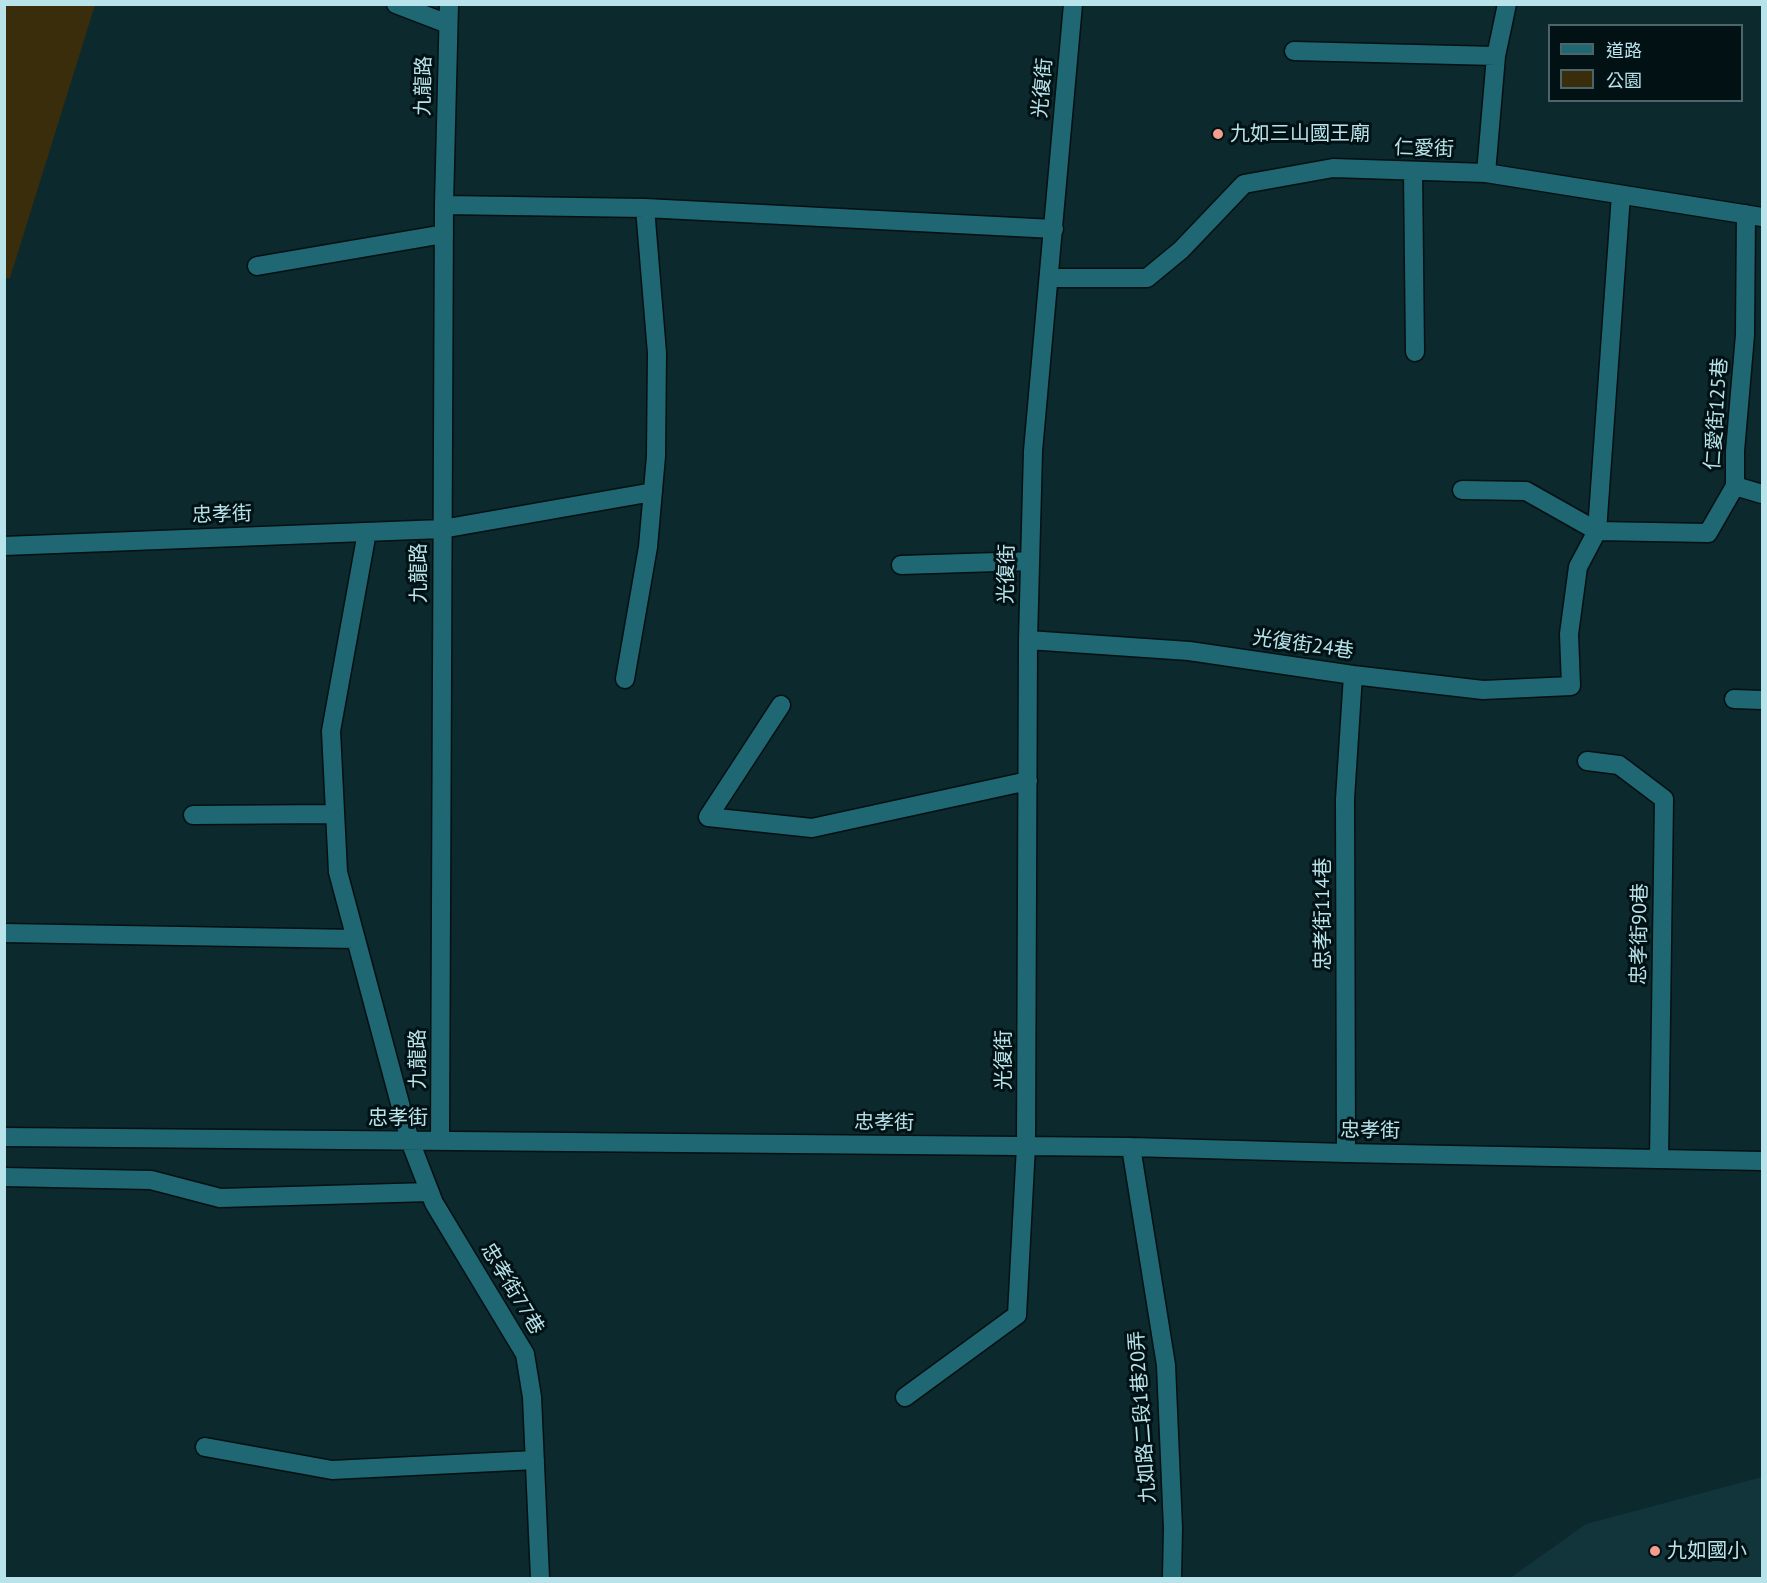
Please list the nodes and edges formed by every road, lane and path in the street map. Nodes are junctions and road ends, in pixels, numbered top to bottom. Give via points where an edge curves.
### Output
1 (396, 4) edge
2 (449, 4) edge
3 (1073, 4) edge
4 (1507, 4) edge
5 (448, 24) junction
6 (1294, 51) dead end
7 (1496, 56) junction
8 (1413, 171) junction
9 (1486, 173) junction
10 (1621, 195) junction
11 (444, 205) junction
12 (645, 208) junction
13 (1754, 215) edge
14 (1054, 229) junction
15 (444, 234) junction
16 (257, 266) dead end
17 (1049, 278) junction
18 (1415, 352) dead end
19 (1735, 486) junction
20 (1462, 490) dead end
21 (653, 492) junction
22 (1762, 494) edge
23 (442, 529) junction
24 (1597, 531) junction
25 (367, 532) junction
26 (4, 546) edge
27 (1030, 561) junction
28 (901, 565) dead end
29 (1028, 640) junction
30 (1353, 675) junction
31 (625, 679) dead end
32 (1734, 699) dead end
33 (1762, 700) edge
34 (781, 705) dead end
35 (1587, 761) dead end
36 (1028, 781) junction
37 (335, 814) junction
38 (193, 815) dead end
39 (4, 933) edge
40 (356, 939) junction
41 (4, 1137) edge
42 (410, 1141) junction
43 (440, 1141) junction
44 (1026, 1146) junction
45 (1131, 1147) junction
46 (1346, 1153) junction
47 (1659, 1159) junction
48 (1762, 1161) edge
49 (4, 1177) edge
50 (430, 1192) junction
51 (905, 1397) dead end
52 (205, 1447) dead end
53 (535, 1460) junction
54 (540, 1578) edge
55 (1172, 1578) edge

1 - 5 street
2 - 5 street, 九龍路
3 - 14 street, 光復街
4 - 7 street
5 - 11 street, 九龍路
6 - 7 street
7 - 9 street
8 - 9 street, 仁愛街
8 - 17 street, 仁愛街 via 1333,168 1244,184 1181,250 1147,278
8 - 18 street
9 - 10 street, 仁愛街
10 - 13 street, 仁愛街
10 - 24 street
11 - 12 street
11 - 15 street, 九龍路
12 - 14 street
12 - 21 street via 657,353
13 - 19 street, 仁愛街125巷
14 - 17 street, 光復街
15 - 16 street
15 - 23 street, 九龍路
17 - 27 street, 光復街 via 1033,451
19 - 22 street
19 - 24 street, 仁愛街125巷 via 1708,533
20 - 24 street, 仁愛街125巷 via 1526,491
21 - 23 street, 忠孝街
21 - 31 street via 648,547
23 - 25 street, 忠孝街
23 - 43 street, 九龍路
24 - 30 street, 光復街24巷 via 1578,567 1569,634 1571,686 1483,690
25 - 26 street, 忠孝街
25 - 37 street, 忠孝街77巷 via 331,731
27 - 28 street
27 - 29 street, 光復街
29 - 30 street, 光復街24巷 via 1189,651
29 - 36 street, 光復街
30 - 46 street, 忠孝街114巷 via 1345,799
32 - 33 street
34 - 36 street via 708,817 812,828
35 - 47 street, 忠孝街90巷 via 1619,765 1664,798
36 - 44 street, 光復街
37 - 38 street
37 - 40 street, 忠孝街77巷 via 338,872
39 - 40 street
40 - 42 street, 忠孝街77巷
41 - 42 street, 忠孝街
42 - 43 street, 忠孝街
42 - 50 street, 忠孝街77巷
43 - 44 street, 忠孝街
44 - 45 street, 忠孝街
44 - 51 street, 光復街 via 1017,1315
45 - 46 street, 忠孝街
45 - 55 street, 九如路二段1巷20弄 via 1166,1365
46 - 47 street, 忠孝街
47 - 48 street, 忠孝街
49 - 50 street via 151,1180 220,1198
50 - 53 street, 忠孝街77巷 via 525,1354
52 - 53 street via 332,1470
53 - 54 street, 忠孝街77巷

